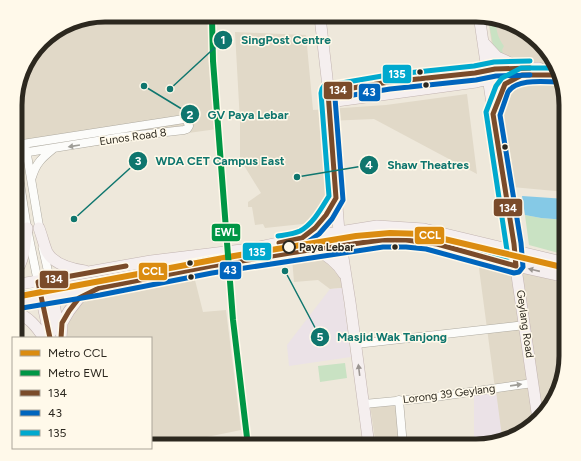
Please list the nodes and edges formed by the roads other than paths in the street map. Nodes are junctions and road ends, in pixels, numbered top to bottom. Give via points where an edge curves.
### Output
1 (320, 22) edge
2 (480, 22) edge
3 (483, 42) junction
4 (550, 69) edge
5 (522, 71) junction
6 (553, 74) edge
7 (487, 75) junction
8 (328, 97) junction
9 (493, 114) junction
10 (22, 144) edge
11 (25, 144) junction
12 (54, 149) junction
13 (22, 153) edge
14 (26, 153) junction
15 (31, 181) junction
16 (336, 198) junction
17 (22, 200) edge
18 (26, 228) junction
19 (39, 228) junction
20 (339, 232) junction
21 (302, 238) junction
22 (341, 245) junction
23 (315, 249) junction
24 (514, 250) junction
25 (22, 260) edge
26 (559, 261) edge
27 (516, 266) junction
28 (92, 272) junction
29 (559, 275) edge
30 (50, 280) junction
31 (347, 281) junction
32 (38, 282) junction
33 (22, 285) edge
34 (99, 288) junction
35 (47, 296) junction
36 (22, 301) edge
37 (22, 316) edge
38 (525, 325) junction
39 (43, 337) edge
40 (50, 337) edge
41 (61, 337) edge
42 (61, 337) edge
43 (356, 344) junction
44 (533, 383) junction
45 (399, 400) junction
46 (364, 404) junction
47 (537, 412) edge
48 (368, 439) edge
49 (402, 439) edge

1 - 8 main road
2 - 3 main road, Geylang Road
3 - 5 main road via 497,57
3 - 7 main road, Geylang Road
4 - 5 main road
5 - 6 main road
5 - 7 main road via 495,69
5 - 9 main road via 505,84
7 - 8 main road via 476,82
7 - 9 main road, Geylang Road
8 - 16 main road
9 - 24 main road, Geylang Road
10 - 11 street, Eunos Road 8
11 -> 12 street, Eunos Road 8 via 184,119 189,126 184,130
11 - 14 street
12 - 14 street, Eunos Road 8
12 - 15 street via 40,160
13 - 14 street, Eunos Road 8
14 - 15 street
15 - 19 street
16 - 20 main road
16 - 21 main road via 315,228
17 - 18 street
18 - 25 main road
18 - 32 street
19 - 28 main road via 48,253 54,260 70,268
19 - 30 street
20 - 21 main road
20 - 22 main road
20 - 24 main road via 378,226 424,229
21 - 28 main road via 250,249 151,261
22 - 23 main road
22 - 27 main road via 382,240 427,242
22 - 31 main road
23 - 31 main road via 331,258 340,267
23 - 34 main road
24 - 26 main road
24 - 27 main road, Geylang Road
29 -> 27 main road
27 - 38 main road, Geylang Road
28 - 30 main road
30 - 32 main road
30 - 35 main road
31 - 43 main road
32 - 33 main road
32 - 35 main road
34 - 35 main road
34 - 41 main road via 79,298 62,323
35 - 36 main road
35 - 40 main road
35 - 42 main road
37 - 39 main road via 32,322
38 - 43 street
38 - 44 main road, Geylang Road
46 -> 43 main road
45 -> 44 street, Lorong 39 Geylang
44 - 47 main road, Geylang Road
45 - 46 street, Lorong 39 Geylang
45 - 49 street
46 - 48 main road

